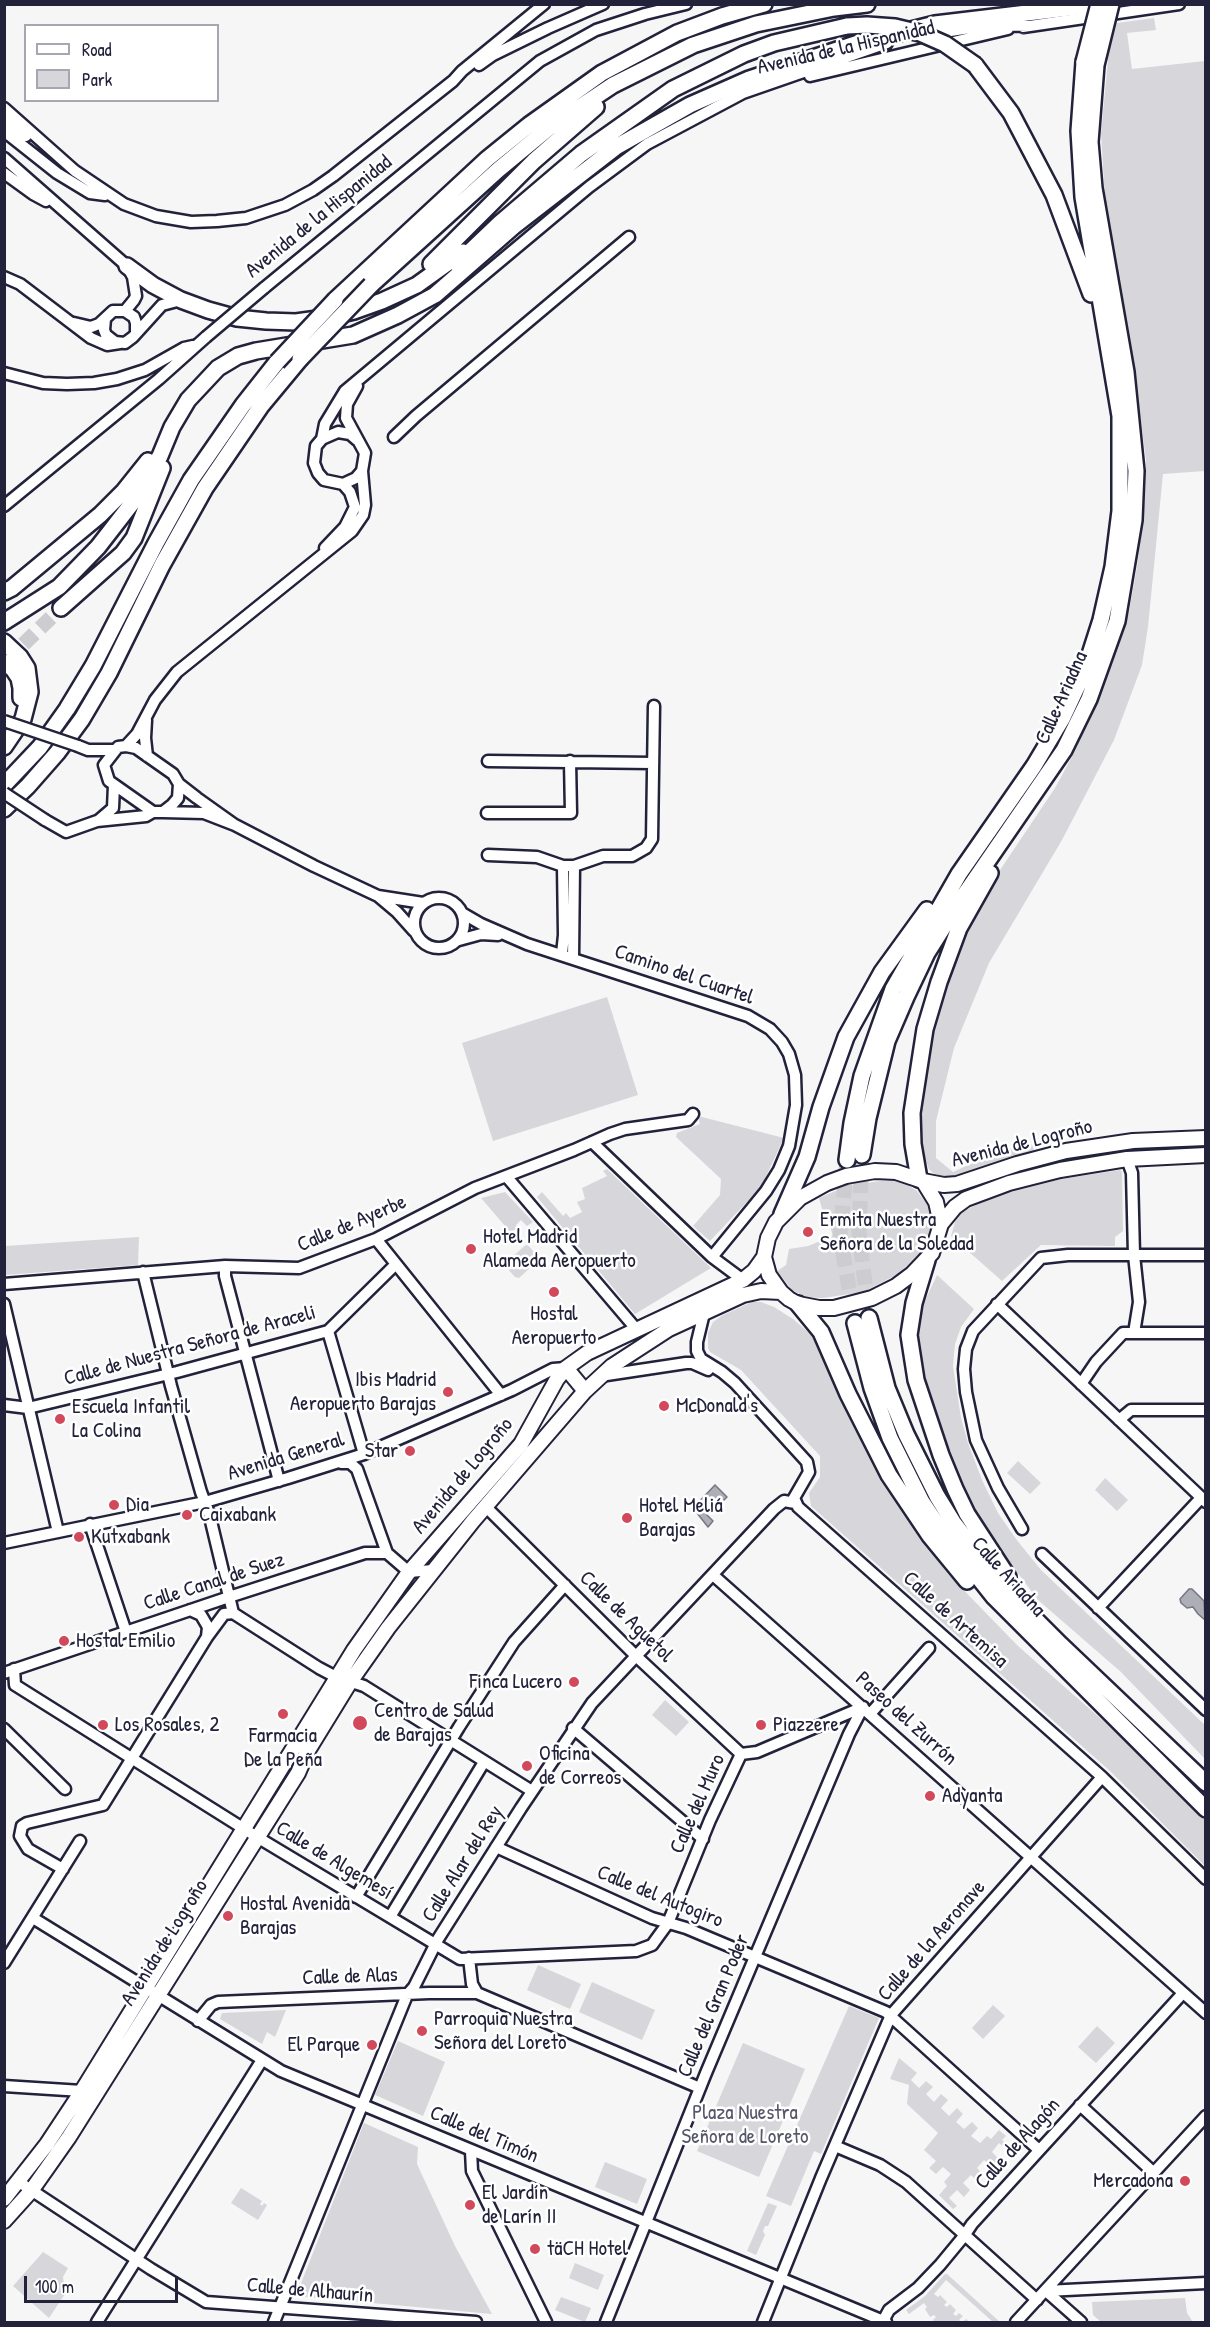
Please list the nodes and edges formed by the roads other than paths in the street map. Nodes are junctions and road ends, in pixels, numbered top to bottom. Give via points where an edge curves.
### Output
1 (544, 4) edge
2 (603, 4) edge
3 (686, 4) edge
4 (764, 4) edge
5 (867, 4) edge
6 (1100, 4) edge
7 (1111, 4) edge
8 (1179, 4) edge
9 (1028, 26) junction
10 (1090, 63) junction
11 (645, 68) junction
12 (453, 81) junction
13 (743, 93) junction
14 (4, 108) edge
15 (4, 119) edge
16 (4, 131) edge
17 (4, 158) edge
18 (75, 171) junction
19 (4, 173) edge
20 (108, 195) junction
21 (60, 208) junction
22 (500, 223) junction
23 (629, 237) dead end
24 (127, 266) junction
25 (4, 277) edge
26 (181, 300) junction
27 (382, 301) junction
28 (125, 311) junction
29 (398, 315) junction
30 (65, 319) junction
31 (105, 319) junction
32 (136, 333) junction
33 (120, 343) junction
34 (196, 345) junction
35 (7, 373) edge
36 (362, 377) junction
37 (200, 387) junction
38 (172, 428) junction
39 (394, 437) dead end
40 (322, 439) junction
41 (357, 440) junction
42 (1120, 470) junction
43 (362, 471) junction
44 (343, 484) junction
45 (4, 506) edge
46 (316, 559) junction
47 (4, 592) edge
48 (61, 608) tunnel mouth
49 (9, 620) edge
50 (4, 642) edge
51 (4, 662) edge
52 (654, 706) dead end
53 (147, 716) junction
54 (4, 721) edge
55 (4, 734) edge
56 (126, 746) junction
57 (4, 747) edge
58 (83, 748) junction
59 (114, 750) junction
60 (1064, 750) junction
61 (147, 756) junction
62 (488, 761) dead end
63 (570, 761) junction
64 (653, 763) junction
65 (104, 765) junction
66 (179, 784) junction
67 (4, 785) edge
68 (114, 785) junction
69 (4, 793) edge
70 (4, 809) edge
71 (158, 812) junction
72 (487, 813) dead end
73 (97, 821) junction
74 (235, 825) junction
75 (488, 855) dead end
76 (568, 866) junction
77 (959, 874) junction
78 (378, 896) junction
79 (423, 903) junction
80 (462, 913) junction
81 (416, 933) junction
82 (508, 936) junction
83 (459, 940) junction
84 (567, 956) junction
85 (693, 1114) dead end
86 (1205, 1137) edge
87 (592, 1142) junction
88 (862, 1155) tunnel mouth
89 (1206, 1155) edge
90 (1127, 1159) junction
91 (847, 1160) tunnel mouth
92 (506, 1176) junction
93 (921, 1180) junction
94 (782, 1214) junction
95 (941, 1224) junction
96 (376, 1239) junction
97 (1134, 1255) junction
98 (1206, 1255) edge
99 (712, 1257) junction
100 (764, 1257) junction
101 (927, 1260) junction
102 (395, 1265) junction
103 (225, 1266) junction
104 (143, 1272) junction
105 (742, 1280) junction
106 (4, 1284) edge
107 (782, 1292) junction
108 (4, 1304) edge
109 (798, 1304) junction
110 (997, 1304) junction
111 (704, 1313) junction
112 (637, 1330) junction
113 (328, 1331) junction
114 (1134, 1333) junction
115 (1206, 1333) edge
116 (246, 1354) junction
117 (566, 1368) junction
118 (168, 1374) junction
119 (600, 1377) junction
120 (728, 1377) junction
121 (1081, 1384) junction
122 (585, 1391) junction
123 (501, 1395) junction
124 (548, 1395) junction
125 (4, 1405) edge
126 (28, 1408) junction
127 (1206, 1410) edge
128 (562, 1418) junction
129 (1119, 1420) junction
130 (364, 1454) junction
131 (338, 1462) junction
132 (356, 1467) junction
133 (279, 1481) junction
134 (1204, 1500) edge
135 (205, 1502) junction
136 (795, 1503) junction
137 (485, 1506) junction
138 (90, 1524) junction
139 (1022, 1528) dead end
140 (58, 1532) junction
141 (4, 1543) edge
142 (387, 1553) junction
143 (1042, 1554) dead end
144 (433, 1570) junction
145 (410, 1572) junction
146 (713, 1575) junction
147 (565, 1585) junction
148 (229, 1597) junction
149 (1098, 1608) junction
150 (190, 1610) junction
151 (233, 1612) junction
152 (126, 1632) junction
153 (207, 1637) junction
154 (929, 1648) dead end
155 (636, 1656) junction
156 (9, 1671) edge
157 (336, 1677) junction
158 (350, 1682) junction
159 (10, 1687) edge
160 (867, 1710) junction
161 (1206, 1710) edge
162 (573, 1728) junction
163 (4, 1729) edge
164 (451, 1741) junction
165 (1167, 1745) junction
166 (741, 1754) junction
167 (132, 1757) junction
168 (1155, 1758) junction
169 (484, 1762) junction
170 (1102, 1777) junction
171 (1206, 1782) edge
172 (65, 1789) dead end
173 (532, 1791) junction
174 (1206, 1809) edge
175 (244, 1828) junction
176 (256, 1837) junction
177 (703, 1839) junction
178 (80, 1841) dead end
179 (496, 1847) junction
180 (1032, 1857) junction
181 (63, 1869) junction
182 (1206, 1879) edge
183 (356, 1897) junction
184 (390, 1917) junction
185 (33, 1918) junction
186 (668, 1923) junction
187 (435, 1945) junction
188 (756, 1956) junction
189 (469, 1958) junction
190 (4, 1963) edge
191 (151, 1992) junction
192 (477, 1993) junction
193 (1183, 1993) junction
194 (407, 1995) junction
195 (1206, 2013) edge
196 (891, 2016) junction
197 (198, 2021) junction
198 (262, 2060) junction
199 (4, 2086) edge
200 (700, 2088) junction
201 (82, 2091) junction
202 (362, 2104) junction
203 (1080, 2105) junction
204 (1206, 2116) edge
205 (835, 2146) junction
206 (1039, 2150) junction
207 (471, 2151) junction
208 (1154, 2173) junction
209 (25, 2186) junction
210 (4, 2199) edge
211 (4, 2221) edge
212 (645, 2223) junction
213 (964, 2236) junction
214 (137, 2260) junction
215 (780, 2278) junction
216 (1206, 2283) edge
217 (1046, 2291) junction
218 (1037, 2300) junction
219 (280, 2308) junction
220 (97, 2322) edge
221 (274, 2322) edge
222 (476, 2322) edge
223 (546, 2322) edge
224 (606, 2322) edge
225 (763, 2322) edge
226 (885, 2322) edge
227 (1016, 2322) edge
228 (1081, 2322) edge

1 - 12 street
2 - 12 street via 493,56
3 - 34 street, Avenida de la Hispanidad, bridge via 596,30 540,61
4 - 67 highway, bridge via 677,33 602,73 488,159 335,300 277,362 191,480 67,709 40,747
5 - 11 highway via 756,24 693,45
6 - 10 highway, bridge
6 - 29 highway via 935,24 855,44 749,79 616,147 514,226 435,295
7 - 10 highway, bridge
8 - 9 street, Avenida de la Hispanidad
9 - 13 street, Avenida de la Hispanidad
9 - 13 street, Avenida de la Hispanidad via 989,25 897,39
10 - 42 highway via 1079,121 1080,163 1085,214 1120,416
10 - 60 highway, Calle Ariadna via 1090,142 1098,213 1130,405 1136,471 1134,520 1117,621 1089,699
11 - 27 highway via 565,132 419,276
11 - 70 highway, bridge via 550,127 498,170 371,285 300,359 261,406 205,488 81,719 57,753
12 - 20 street via 313,190 269,211 231,220 191,222 140,210
13 - 36 street, Avenida de la Hispanidad via 648,144 589,187
14 - 18 street
15 - 18 street
16 - 20 street via 57,173 90,193
17 - 21 street
18 - 20 street
19 - 21 street
21 - 24 street
22 - 27 highway via 417,285
22 - 29 highway
22 - 42 highway, bridge via 581,154 673,89 744,54 847,26 886,26 920,33 945,44 975,65 1011,113 1054,195 1078,253 1103,343
23 - 39 street
24 - 26 highway
24 - 28 street via 136,296
25 - 30 street via 20,284
26 - 27 highway via 237,318 276,321 325,318
26 - 32 street via 162,305
28 - 31 street via 113,312
28 - 32 street via 134,317
29 - 37 highway via 352,335 238,356 218,368
30 - 31 street via 92,327
30 - 33 street via 100,343
31 - 33 street via 106,336
32 - 33 street
34 - 35 street via 117,379 43,383
34 - 45 street, Avenida de la Hispanidad
36 - 40 street, Avenida de la Hispanidad via 333,409
36 - 41 street, Avenida de la Hispanidad via 347,404 346,418
37 - 38 highway
37 - 48 highway via 134,538
38 - 47 highway via 108,507
38 - 49 highway via 160,456 117,525 59,586
40 - 41 street via 338,432
40 - 44 street via 314,454 318,473 324,480
41 - 43 street via 365,453
42 - 77 highway, Calle Ariadna via 1113,567 1085,670 1034,766
43 - 44 street
43 - 46 street via 363,515 352,531
44 - 46 street via 355,507 352,516
46 - 53 street via 177,672
50 - 57 highway via 27,668 30,692 23,719
51 - 55 highway via 13,669 21,688 20,703
52 - 64 street
53 - 56 street
53 - 61 street
54 - 58 street, bridge
56 - 59 street
56 - 61 street
58 - 59 street
58 - 65 street
59 - 65 street
60 - 88 highway, Calle Ariadna via 927,953 887,1041
60 - 93 highway via 1044,794 959,928 939,982 925,1029 912,1113 913,1144
61 - 66 street via 173,774
62 - 63 street
63 - 64 street
63 - 72 street via 571,813
64 - 76 street via 652,839 646,848 632,856 603,856
65 - 68 street via 105,775
66 - 71 street via 178,798
66 - 74 street
68 - 71 street
68 - 73 street via 113,808
69 - 73 street, bridge via 66,832
71 - 73 street
71 - 74 street via 204,813
74 - 78 street
75 - 76 street via 537,857
76 - 84 street
77 - 91 highway, Calle Ariadna via 893,989 862,1076
77 - 94 highway via 934,901 864,1001 836,1064 807,1157
78 - 79 street
78 - 81 street
79 - 80 street via 442,898 456,904
79 - 81 street via 413,923
80 - 82 street, Camino del Cuartel
80 - 83 street via 464,927
81 - 83 street via 435,949 444,949
82 - 83 street, Camino del Cuartel via 481,934
82 - 84 street, Camino del Cuartel
84 - 99 street, Camino del Cuartel via 748,1016 770,1029 789,1054 795,1075 796,1105 787,1152 766,1191
85 - 87 street, Calle de Ayerbe via 688,1120 625,1129
86 - 93 main road, Avenida de Logroño via 1132,1141 1066,1151 957,1184
87 - 92 street, Calle de Ayerbe
87 - 99 street
89 - 90 main road, Avenida de Logroño
90 - 95 main road, Avenida de Logroño via 1009,1183 966,1199
90 - 97 street via 1132,1173
92 - 96 street, Calle de Ayerbe
92 - 112 street
93 - 94 main road via 896,1172 846,1176 810,1192
93 - 95 main road via 936,1202
94 - 100 main road via 768,1238
95 - 101 main road
96 - 102 street
96 - 103 street, Calle de Ayerbe via 299,1268
97 - 98 street
97 - 110 street via 1041,1258
97 - 114 street via 1139,1302
99 - 105 street
100 - 105 main road, Avenida de Logroño
100 - 107 main road
101 - 109 main road via 896,1286 872,1298 834,1308
101 - 165 highway via 909,1335 914,1369 941,1455 967,1514 1011,1581
102 - 113 street, Calle de Nuestra Señora de Araceli
102 - 123 street
103 - 104 street, Calle de Ayerbe
103 - 116 street
104 - 106 street, Calle de Ayerbe
104 - 118 street
105 - 112 main road, Avenida de Logroño
107 - 109 main road
107 - 111 main road, Avenida de Logroño via 743,1295
108 - 126 street
109 - 168 highway via 821,1332 871,1443 930,1536 986,1603 1046,1663
110 - 121 street
110 - 139 street via 969,1340 964,1382 976,1440
111 - 119 main road, Avenida de Logroño via 651,1340
111 - 120 street via 697,1334 697,1351 701,1359
112 - 117 main road, Avenida de Logroño via 587,1353
113 - 116 street, Calle de Nuestra Señora de Araceli
113 - 130 street
114 - 115 street
114 - 121 street via 1123,1334
116 - 118 street, Calle de Nuestra Señora de Araceli
116 - 133 street
117 - 122 main road
117 - 123 street, Avenida General via 553,1369
117 - 124 main road, Avenida de Logroño
118 - 126 street, Calle de Nuestra Señora de Araceli
118 - 135 street
119 - 120 street via 692,1363
119 - 122 main road, Avenida de Logroño
120 - 136 street via 807,1462 808,1472 796,1492
121 - 129 street
122 - 128 main road, Avenida de Logroño
123 - 130 street, Avenida General
124 - 128 main road via 550,1405
124 - 145 main road, Avenida de Logroño via 521,1444
125 - 126 street, Calle de Nuestra Señora de Araceli
126 - 140 street
127 - 129 street via 1131,1410
128 - 137 main road, Avenida de Logroño
129 - 134 street
130 - 131 street, Avenida General
130 - 132 street
131 - 132 street
131 - 133 street, Avenida General
132 - 142 street
133 - 135 street, Avenida General
134 - 149 street
135 - 138 street, Avenida General
135 - 148 street
136 - 146 street, Calle Alar del Rey via 784,1501 774,1509
136 - 170 street, Calle de Artemisa
137 - 144 main road, Avenida de Logroño
137 - 147 street, Calle de Aguetol
138 - 140 street, Avenida General
138 - 152 street
140 - 141 street, Avenida General
142 - 145 street
142 - 148 street, Calle Canal de Suez via 365,1553
143 - 149 street
144 - 145 street
144 - 158 main road, Avenida de Logroño
145 - 157 main road, Avenida de Logroño
146 - 155 street, Calle Alar del Rey
146 - 160 street, Paseo del Zurrón
147 - 155 street, Calle de Aguetol
147 - 164 street via 514,1642
148 - 150 street, Calle Canal de Suez
148 - 151 street
149 - 161 street
150 - 152 street, Calle Canal de Suez
150 - 153 street via 201,1615 208,1627
151 - 153 street via 224,1614
151 - 157 street
152 - 156 street, Calle Canal de Suez
153 - 167 street
154 - 160 street, Calle del Muro
155 - 162 street, Calle Alar del Rey
155 - 166 street, Calle de Aguetol
156 - 159 street, Calle de Algemesí
157 - 158 street
157 - 175 main road, Avenida de Logroño
158 - 164 street via 364,1686
158 - 176 main road, Avenida de Logroño
159 - 167 street, Calle de Algemesí
160 - 166 street, Calle del Muro via 757,1752
160 - 180 street, Paseo del Zurrón
160 - 188 street, Calle del Gran Poder
162 - 173 street, Calle Alar del Rey
162 - 177 street
163 - 172 street
164 - 169 street
164 - 183 street
165 - 168 highway, Calle Ariadna via 1004,1588 953,1522 906,1434 862,1321 872,1388 890,1438 940,1529 994,1597
165 - 171 highway, Calle Ariadna
166 - 177 street, Calle del Muro
167 - 175 street, Calle de Algemesí
167 - 181 street via 103,1806 22,1826 20,1836 28,1849
168 - 174 highway, Calle Ariadna
169 - 173 street
169 - 184 street
170 - 180 street, Calle de la Aeronave
170 - 182 street, Calle de Artemisa
173 - 179 street, Calle Alar del Rey
175 - 176 street, Calle de Algemesí
175 - 191 main road, Avenida de Logroño
176 - 183 street, Calle de Algemesí
176 - 191 main road, Avenida de Logroño
177 - 186 street, Calle del Muro
178 - 181 street
179 - 186 street, Calle del Autogiro
179 - 187 street, Calle Alar del Rey
180 - 193 street, Paseo del Zurrón
180 - 196 street, Calle de la Aeronave
181 - 185 street
183 - 184 street, Calle de Algemesí
184 - 187 street, Calle de Algemesí
185 - 190 street
185 - 191 street, Calle del Timón
186 - 188 street, Calle del Autogiro
186 - 189 street, Calle de Algemesí via 652,1945 636,1951
187 - 189 street, Calle de Algemesí via 460,1959
187 - 194 street, Calle Alar del Rey
188 - 196 street, Calle del Autogiro
188 - 200 street, Calle del Gran Poder
189 - 192 street
191 - 197 street, Calle del Timón
191 - 201 main road, Avenida de Logroño
191 - 209 main road, Avenida de Logroño via 69,2137
192 - 194 street, Calle de Alas
192 - 200 street
193 - 195 street, Paseo del Zurrón
193 - 203 street, Calle de Alagón
194 - 197 street, Calle de Alas via 218,2002 210,2005
194 - 202 street, Calle Alar del Rey
196 - 205 street, Calle de la Aeronave
196 - 206 street, Calle del Autogiro
197 - 198 street, Calle del Timón
198 - 202 street, Calle del Timón
198 - 214 street
199 - 201 street
200 - 212 street, Calle del Gran Poder
201 - 209 main road, Avenida de Logroño
202 - 207 street, Calle del Timón
202 - 219 street, Calle Alar del Rey
203 - 206 street, Calle de Alagón
203 - 208 street
204 - 208 street
205 - 213 street via 880,2165 906,2182
205 - 215 street, Calle de la Aeronave
206 - 213 street, Calle de Alagón
207 - 212 street, Calle del Timón
207 - 223 street via 472,2171
208 - 217 street
209 - 210 main road, Avenida de Logroño
209 - 211 main road, Avenida de Logroño
209 - 214 street, Calle de Alhaurín
212 - 215 street, Calle del Timón
212 - 224 street, Calle del Gran Poder
213 - 218 street
213 - 226 street, Calle de Alagón via 918,2288 889,2310
214 - 219 street, Calle de Alhaurín via 206,2302
214 - 220 street
215 - 225 street, Calle de la Aeronave
215 - 226 street, Calle del Timón
216 - 217 street
217 - 218 street
217 - 228 street
218 - 227 street
219 - 221 street, Calle Alar del Rey
219 - 222 street, Calle de Alhaurín

